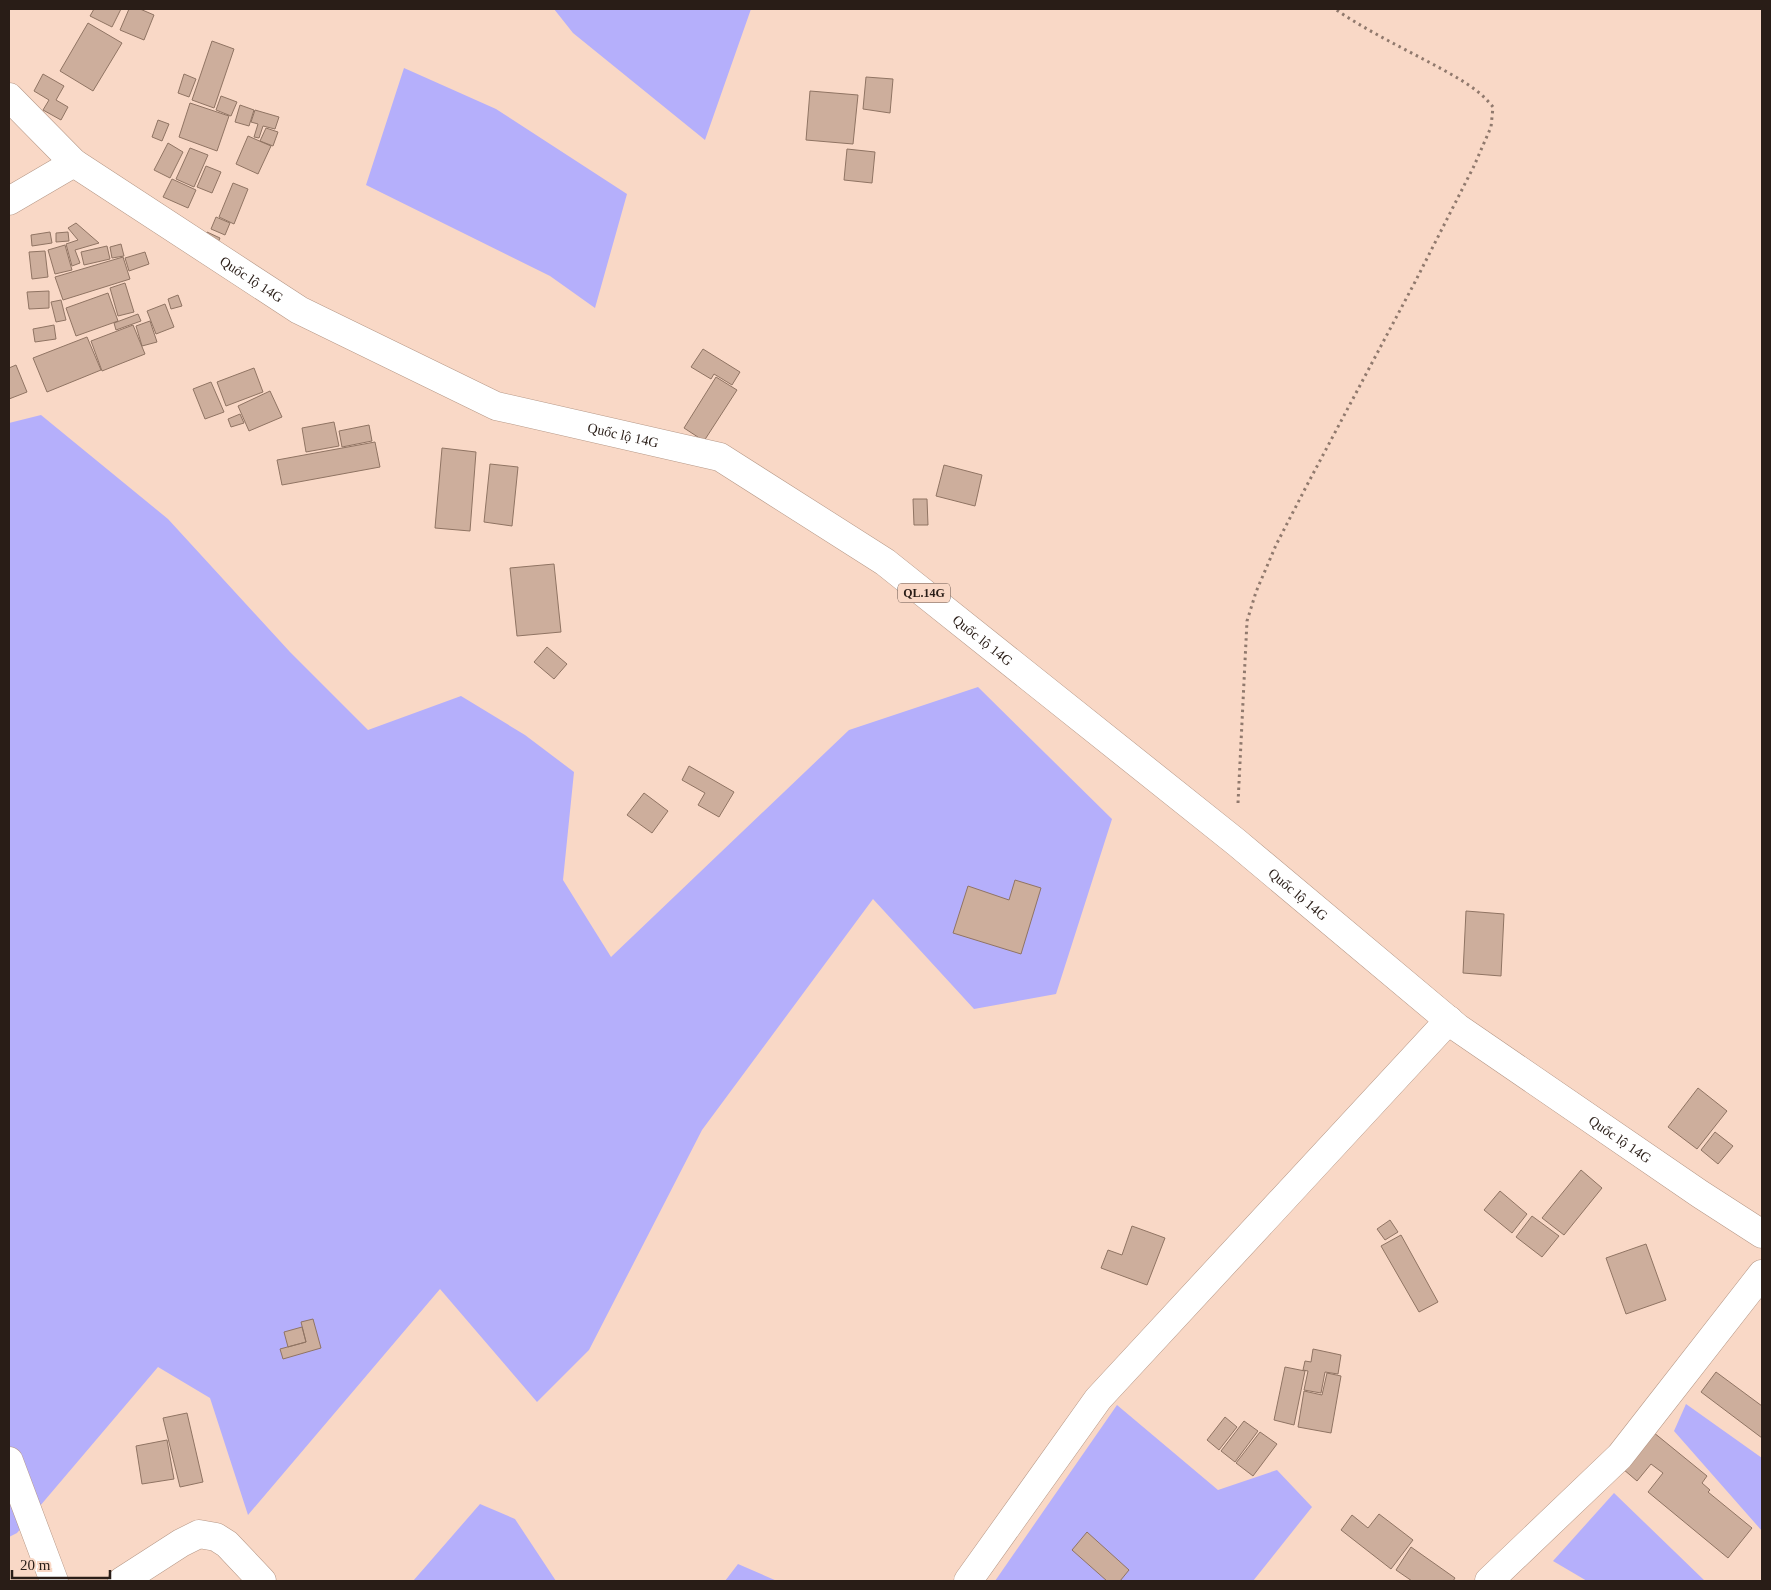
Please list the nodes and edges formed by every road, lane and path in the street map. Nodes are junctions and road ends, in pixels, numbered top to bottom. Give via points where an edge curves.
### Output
1 (1335, 9) edge
2 (9, 96) edge
3 (74, 163) junction
4 (9, 201) edge
5 (1236, 842) junction
6 (1449, 1020) junction
7 (1762, 1234) edge
8 (1762, 1274) edge
9 (9, 1461) edge
10 (54, 1581) edge
11 (122, 1581) edge
12 (262, 1581) edge
13 (968, 1581) edge
14 (1489, 1581) edge

1 - 5 path via 1454,76 1486,98 1493,107 1491,127 1415,282 1276,545 1256,592 1247,621 1245,643
2 - 3 main road, Quốc lộ 14G / QL.14G
3 - 4 main road
3 - 5 main road, Quốc lộ 14G / QL.14G via 299,310 496,406 720,457 885,562
5 - 6 main road, Quốc lộ 14G / QL.14G
6 - 7 main road, Quốc lộ 14G / QL.14G
6 - 13 main road via 1098,1399
8 - 14 main road via 1620,1456
9 - 10 main road
11 - 12 main road via 198,1534 216,1537 227,1544

